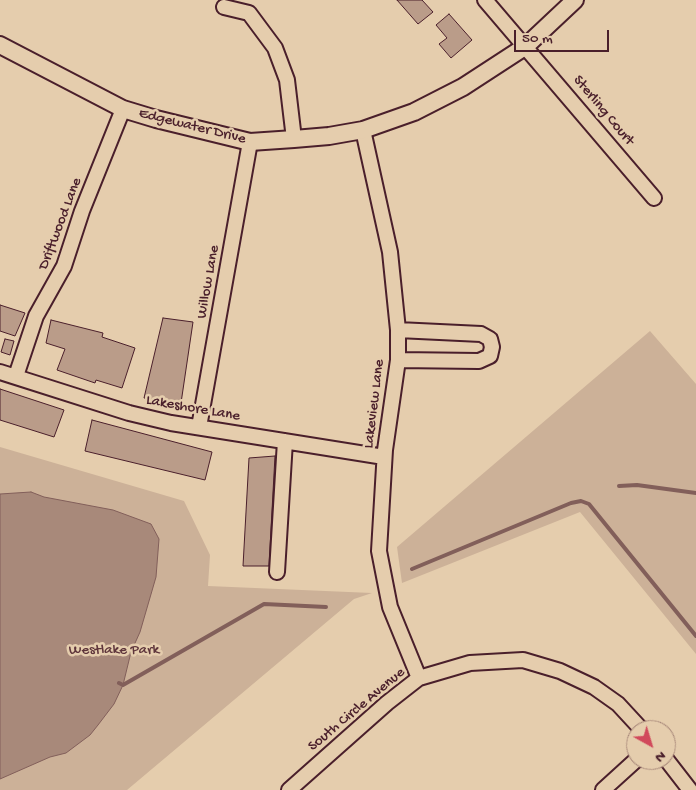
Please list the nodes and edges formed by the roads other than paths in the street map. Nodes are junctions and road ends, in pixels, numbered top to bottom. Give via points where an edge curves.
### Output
1 (486, 0) edge
2 (572, 1) edge
3 (224, 6) dead end
4 (0, 45) edge
5 (526, 46) junction
6 (123, 109) junction
7 (363, 130) junction
8 (294, 139) junction
9 (250, 142) junction
10 (654, 198) dead end
11 (398, 330) junction
12 (398, 360) junction
13 (0, 372) edge
14 (16, 376) junction
15 (199, 427) junction
16 (285, 441) junction
17 (384, 457) junction
18 (277, 572) dead end
19 (419, 678) junction
20 (633, 720) edge
21 (626, 769) edge
22 (674, 770) edge
23 (289, 790) edge
24 (603, 790) edge
25 (690, 790) edge

1 - 5 street, Sterling Court
2 - 5 street, Edgewater Drive
3 - 8 street via 249,13 276,48 287,80
4 - 6 street, Edgewater Drive
5 - 7 street, Edgewater Drive via 463,87 414,112
5 - 10 street, Sterling Court
6 - 9 street, Edgewater Drive
6 - 14 street, Driftwood Lane via 64,266 36,316
7 - 8 street, Edgewater Drive
7 - 11 street, Lakeview Lane via 390,252
8 - 9 street, Edgewater Drive
9 - 15 street, Willow Lane
11 - 12 street, Lakeview Lane
11 - 12 street via 481,334 490,338 492,348 490,356 479,361
12 - 17 street, Lakeview Lane
13 - 14 street, Lakeshore Lane
14 - 15 street, Lakeshore Lane via 129,413
15 - 16 street, Lakeshore Lane
16 - 17 street, Lakeshore Lane
16 - 18 street
17 - 19 street, Lakeview Lane via 379,551 390,607
19 - 20 street, South Circle Avenue via 470,663 523,660 560,670 594,686
19 - 23 street, South Circle Avenue
21 - 24 street
22 - 25 street

